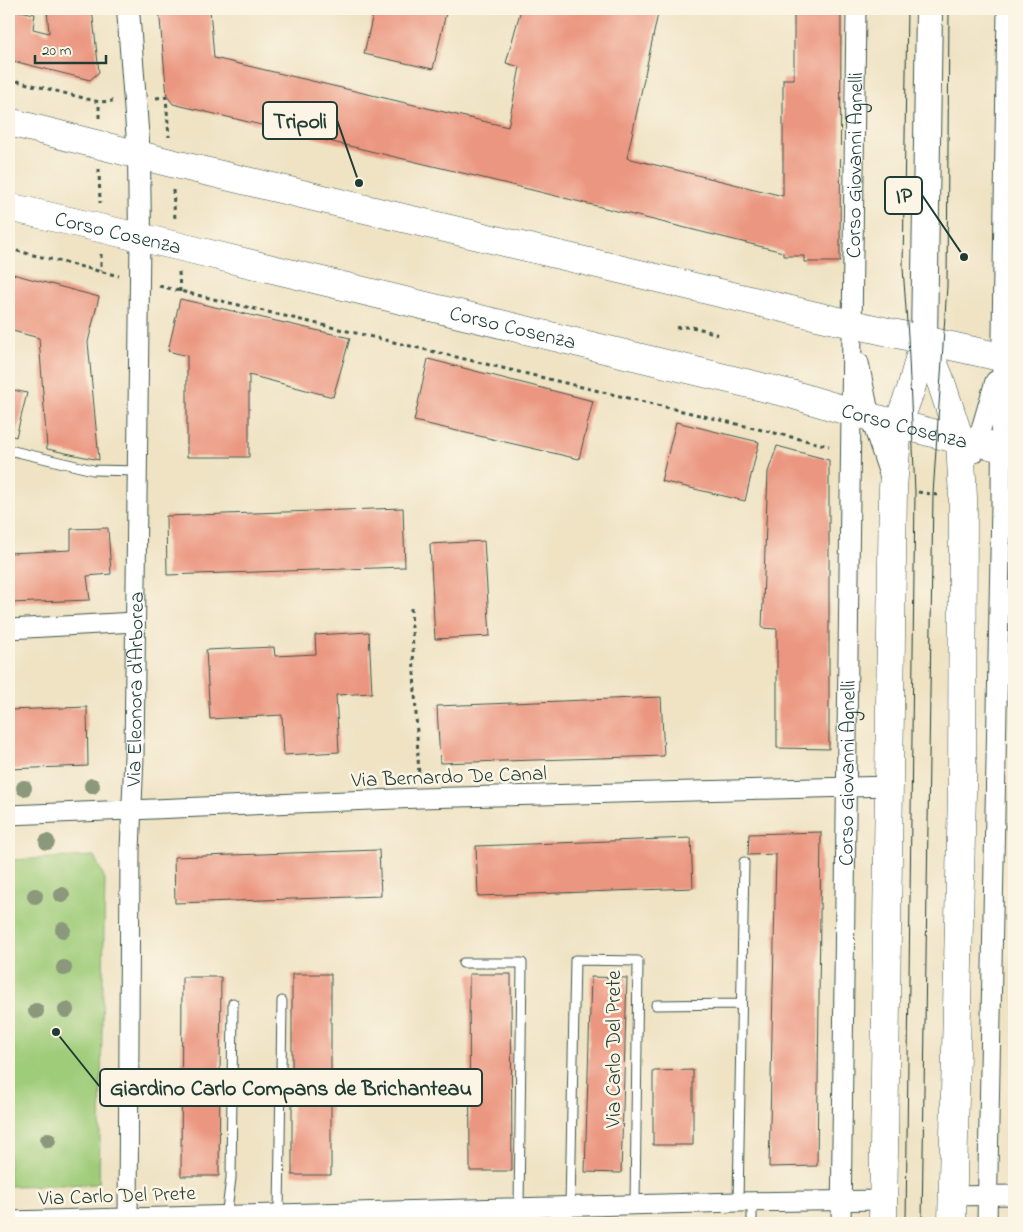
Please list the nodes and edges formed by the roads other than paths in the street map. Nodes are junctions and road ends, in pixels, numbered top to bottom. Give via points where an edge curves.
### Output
1 (128, 9) edge
2 (856, 9) edge
3 (929, 9) edge
4 (1008, 9) edge
5 (9, 122) edge
6 (139, 155) junction
7 (9, 207) edge
8 (140, 237) junction
9 (851, 323) junction
10 (924, 340) junction
11 (1008, 358) edge
12 (861, 414) junction
13 (898, 424) junction
14 (9, 450) edge
15 (992, 455) edge
16 (138, 471) junction
17 (894, 488) junction
18 (135, 622) junction
19 (9, 628) edge
20 (890, 786) junction
21 (847, 787) junction
22 (962, 792) junction
23 (995, 793) junction
24 (132, 810) junction
25 (9, 815) edge
26 (744, 862) dead end
27 (463, 963) dead end
28 (282, 1001) dead end
29 (233, 1003) dead end
30 (741, 1004) junction
31 (656, 1005) dead end
32 (1014, 1195) edge
33 (952, 1196) junction
34 (988, 1196) junction
35 (842, 1200) junction
36 (745, 1202) junction
37 (634, 1205) junction
38 (570, 1206) junction
39 (518, 1208) junction
40 (884, 1212) edge
41 (279, 1213) junction
42 (485, 1216) edge
43 (397, 1217) edge
44 (226, 1219) edge
45 (128, 1220) edge
46 (9, 1221) edge
47 (752, 1223) edge
48 (841, 1223) edge
49 (952, 1223) edge
50 (987, 1223) edge

1 - 6 street, Via Eleonora d'Arborea
2 - 9 street, Corso Giovanni Agnelli
3 - 10 main road, Corso Giovanni Agnelli
4 - 11 street, Corso Giovanni Agnelli
5 - 6 main road
6 - 8 street, Via Eleonora d'Arborea
6 - 9 main road
7 - 8 main road, Corso Cosenza
8 - 12 main road, Corso Cosenza via 791,394
8 - 16 street, Via Eleonora d'Arborea
9 - 10 main road
9 - 12 street, Corso Giovanni Agnelli
10 - 11 main road
10 - 13 main road, Corso Giovanni Agnelli
10 - 15 main road, Corso Giovanni Agnelli via 940,379
11 - 15 street, Corso Giovanni Agnelli
12 - 13 main road, Corso Cosenza
12 - 17 street, Corso Giovanni Agnelli
12 - 21 street, Corso Giovanni Agnelli
13 - 15 main road, Corso Cosenza
13 - 17 main road, Corso Giovanni Agnelli
14 - 16 lane via 93,470
15 - 22 main road, Corso Giovanni Agnelli via 963,498
15 - 23 street, Corso Giovanni Agnelli
16 - 18 street, Via Eleonora d'Arborea
17 - 20 main road, Corso Giovanni Agnelli
18 - 19 street
18 - 24 street, Via Eleonora d'Arborea
20 - 21 street, Via Bernardo De Canal
20 - 40 main road, Corso Giovanni Agnelli
21 - 24 street, Via Bernardo De Canal via 420,798
21 - 35 street, Corso Giovanni Agnelli
22 - 23 street
22 - 33 main road, Corso Giovanni Agnelli
23 - 34 street, Corso Giovanni Agnelli
24 - 25 street, Via Bernardo De Canal
24 - 45 street, Via Eleonora d'Arborea
26 - 30 lane
27 - 39 lane via 522,963
28 - 41 lane
29 - 44 lane, Via Carlo Del Prete via 231,1178
30 - 31 lane, Via Carlo Del Prete
30 - 36 lane
32 - 34 street
33 - 34 street
33 - 49 main road, Corso Giovanni Agnelli
34 - 50 street, Corso Giovanni Agnelli
35 - 36 street, Via Carlo Del Prete
35 - 40 street, Via Carlo Del Prete
35 - 48 street, Corso Giovanni Agnelli
36 - 37 street, Via Carlo Del Prete
36 - 47 lane
37 - 38 street, Via Carlo Del Prete
37 - 38 lane, Via Carlo Del Prete via 638,960 575,960
38 - 39 street, Via Carlo Del Prete
39 - 42 street, Via Carlo Del Prete
41 - 43 street, Via Carlo Del Prete
41 - 44 street, Via Carlo Del Prete
42 - 43 street, Via Carlo Del Prete
44 - 45 street, Via Carlo Del Prete
45 - 46 street, Via Carlo Del Prete

